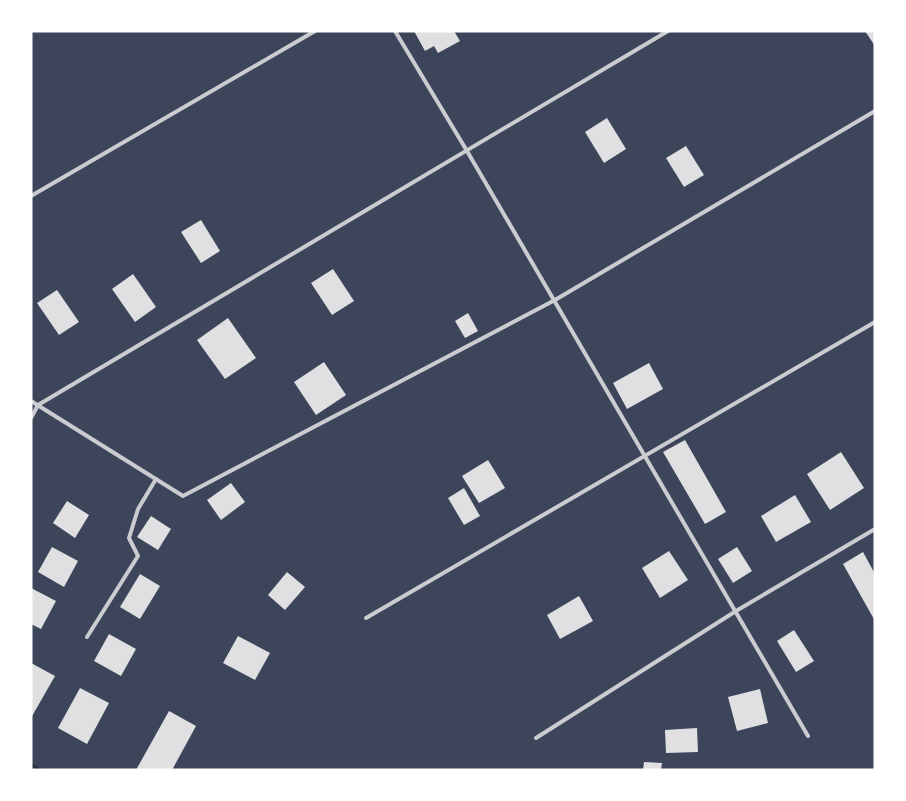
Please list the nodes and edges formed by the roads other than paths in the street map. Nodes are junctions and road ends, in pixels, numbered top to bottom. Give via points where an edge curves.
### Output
1 (316, 31) edge
2 (395, 31) edge
3 (668, 31) edge
4 (875, 111) edge
5 (467, 150) junction
6 (31, 196) edge
7 (555, 300) junction
8 (875, 322) edge
9 (31, 401) edge
10 (38, 405) junction
11 (31, 418) edge
12 (646, 456) junction
13 (156, 479) junction
14 (875, 529) edge
15 (736, 611) junction
16 (366, 618) dead end
17 (86, 637) dead end
18 (808, 736) dead end
19 (536, 738) dead end

1 - 6 lane
2 - 5 lane
3 - 5 lane
4 - 7 lane
5 - 7 lane
5 - 10 lane
7 - 12 lane
7 - 13 lane via 183,496
8 - 12 lane
9 - 10 lane
10 - 11 lane
10 - 13 lane
12 - 15 lane
12 - 16 lane
13 - 17 lane via 138,509 129,538 138,556
14 - 15 lane
15 - 18 lane
15 - 19 lane

